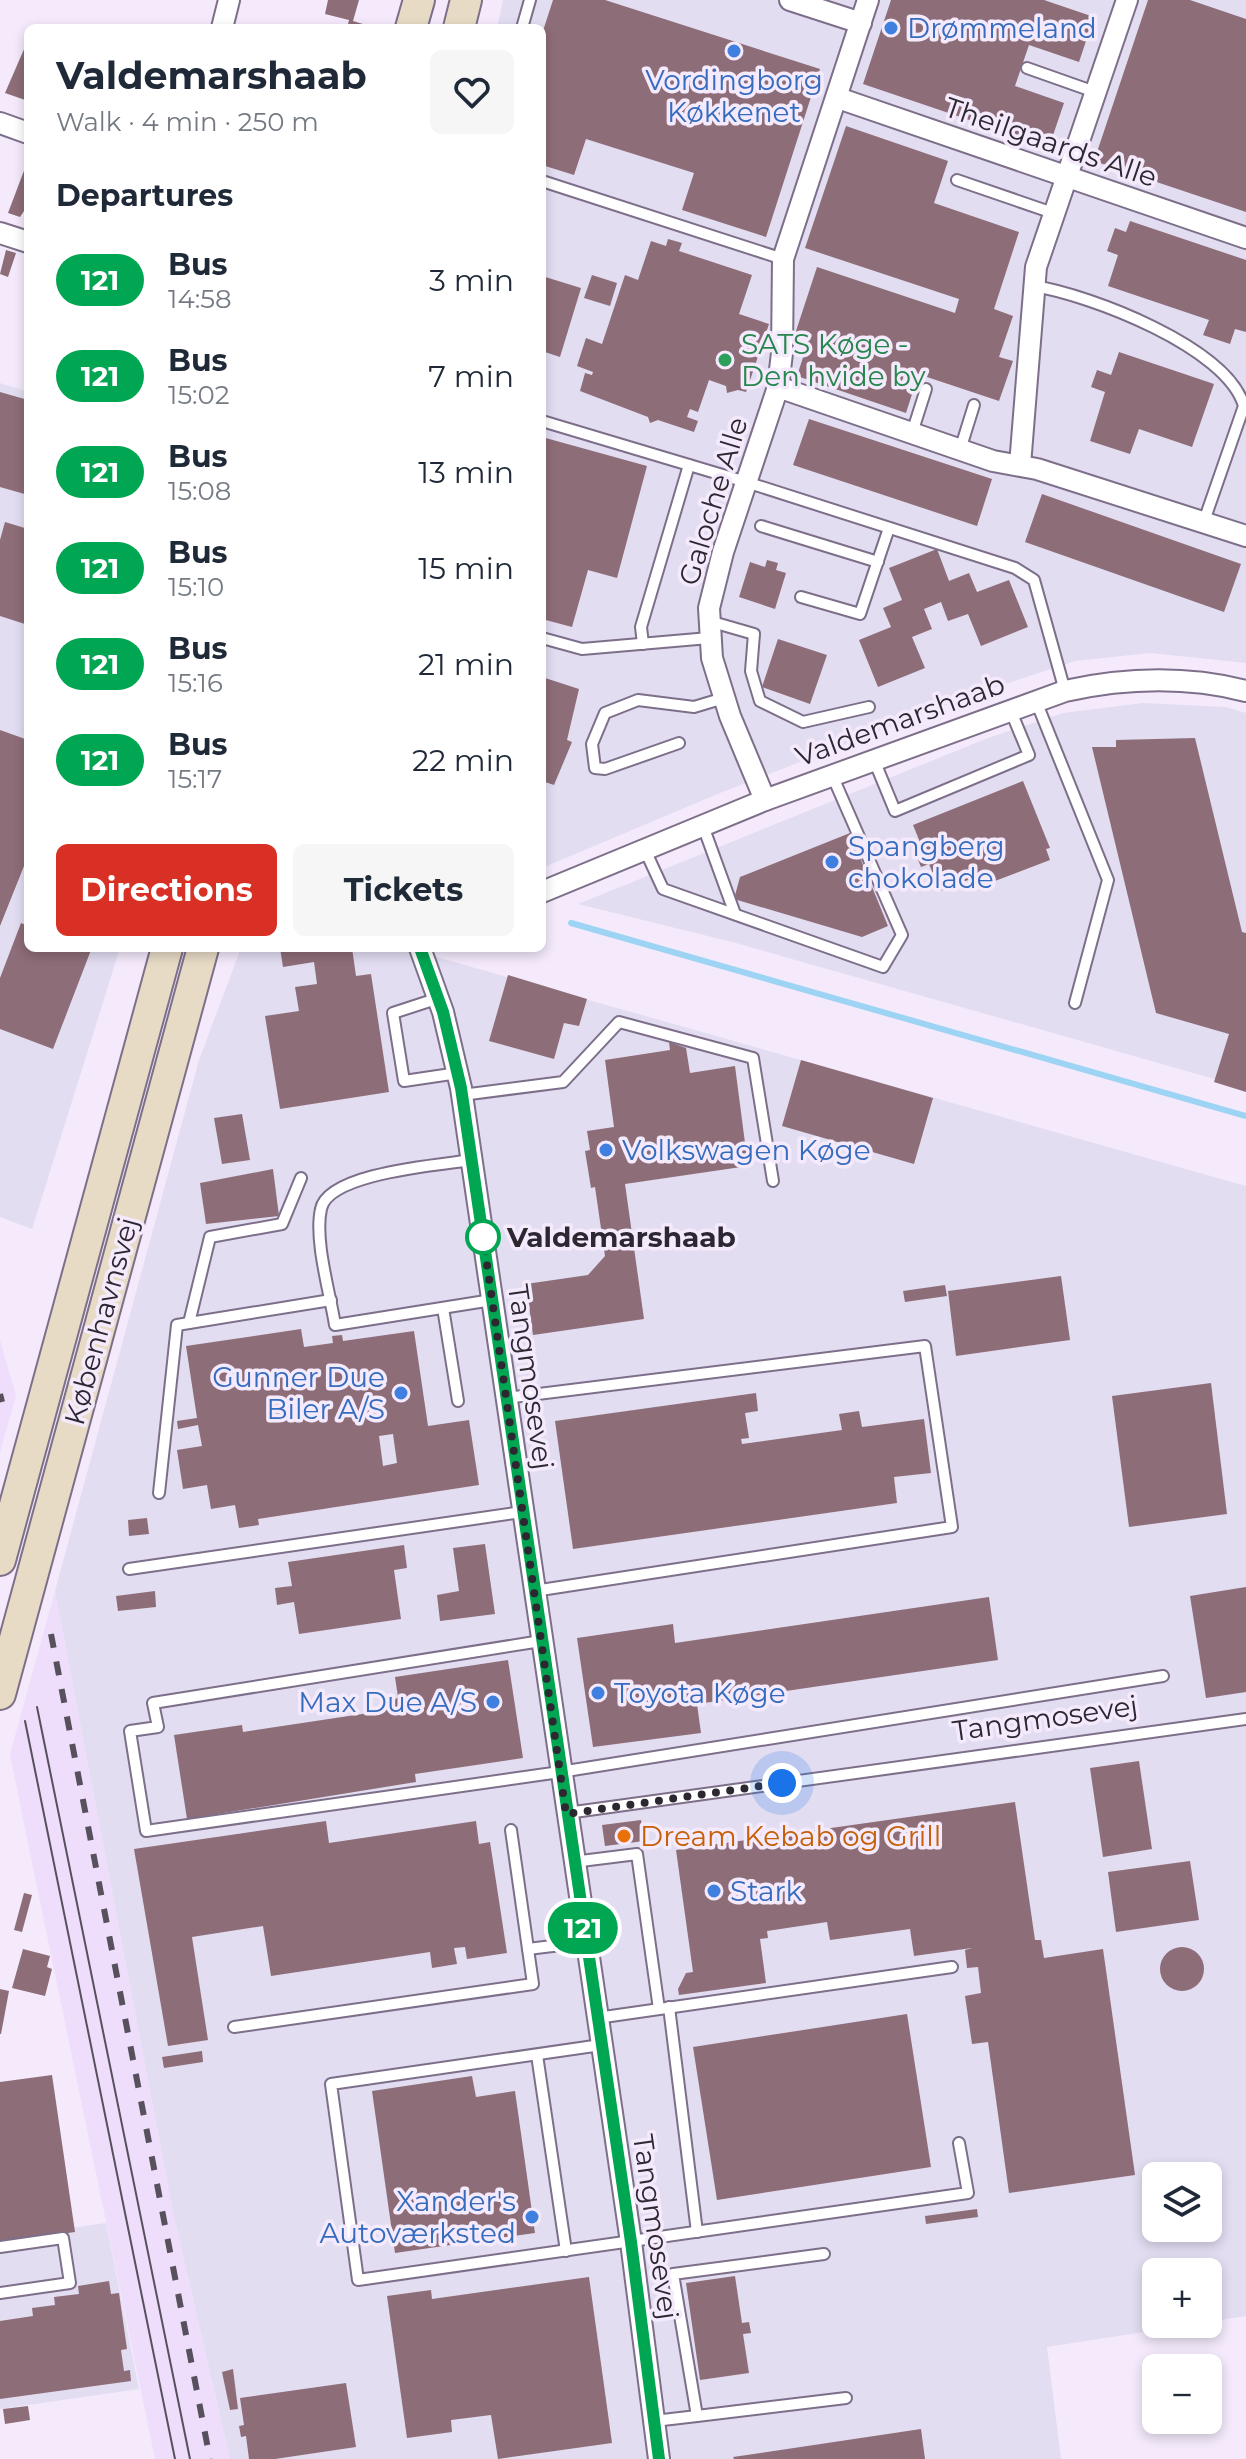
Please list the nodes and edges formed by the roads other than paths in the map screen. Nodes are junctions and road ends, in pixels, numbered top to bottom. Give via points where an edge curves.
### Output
1 (229, 0) edge
2 (419, 0) edge
3 (466, 0) edge
4 (530, 0) edge
5 (790, 0) edge
6 (868, 0) edge
7 (1122, 2) edge
8 (861, 23) junction
9 (223, 24) edge
10 (412, 24) edge
11 (460, 24) edge
12 (523, 24) edge
13 (1027, 68) dead end
14 (1095, 92) junction
15 (838, 98) junction
16 (0, 123) edge
17 (24, 132) edge
18 (1064, 177) junction
19 (957, 180) dead end
20 (546, 182) edge
21 (1053, 213) junction
22 (0, 233) edge
23 (1246, 238) edge
24 (24, 241) edge
25 (783, 259) junction
26 (1034, 286) junction
27 (778, 387) junction
28 (926, 389) dead end
29 (974, 405) dead end
30 (1245, 406) edge
31 (546, 422) edge
32 (912, 433) junction
33 (960, 450) junction
34 (689, 465) junction
35 (1020, 465) junction
36 (746, 482) junction
37 (1204, 521) junction
38 (761, 526) dead end
39 (889, 528) junction
40 (1246, 536) edge
41 (878, 562) junction
42 (801, 597) dead end
43 (709, 630) junction
44 (546, 639) edge
45 (643, 644) junction
46 (1065, 691) junction
47 (1246, 691) edge
48 (724, 698) junction
49 (1035, 699) junction
50 (869, 707) dead end
51 (1010, 709) junction
52 (679, 743) dead end
53 (874, 760) junction
54 (832, 775) junction
55 (765, 800) junction
56 (703, 826) junction
57 (645, 850) junction
58 (546, 890) edge
59 (735, 914) junction
60 (166, 952) edge
61 (202, 952) edge
62 (422, 952) edge
63 (439, 998) junction
64 (1075, 1003) dead end
65 (458, 1073) junction
66 (462, 1095) junction
67 (472, 1160) junction
68 (301, 1178) dead end
69 (773, 1181) dead end
70 (331, 1300) junction
71 (492, 1300) junction
72 (443, 1308) junction
73 (189, 1323) junction
74 (506, 1398) junction
75 (458, 1401) dead end
76 (159, 1493) dead end
77 (522, 1512) junction
78 (0, 1560) edge
79 (129, 1569) dead end
80 (534, 1591) junction
81 (541, 1641) junction
82 (1163, 1676) dead end
83 (0, 1694) edge
84 (1246, 1719) edge
85 (560, 1772) junction
86 (566, 1814) junction
87 (511, 1830) dead end
88 (573, 1862) junction
89 (585, 1942) junction
90 (528, 1949) junction
91 (952, 1967) dead end
92 (664, 2008) junction
93 (597, 2018) junction
94 (234, 2027) dead end
95 (601, 2045) junction
96 (537, 2055) junction
97 (959, 2143) dead end
98 (697, 2232) junction
99 (631, 2242) junction
100 (0, 2247) edge
101 (566, 2251) junction
102 (824, 2254) dead end
103 (0, 2293) edge
104 (846, 2398) dead end
105 (697, 2416) junction
106 (654, 2421) junction
107 (659, 2459) edge

1 - 9 street
2 - 10 main road
3 - 11 main road
4 - 12 lane
5 - 8 street
6 - 8 street, Galoche Alle
7 - 14 street
8 - 15 street, Galoche Alle
13 - 14 lane
14 - 18 street
15 - 18 street, Theilgaards Alle
15 - 25 street, Galoche Alle
16 - 17 street
18 - 21 street
18 - 23 street, Theilgaards Alle
19 - 21 lane
20 - 25 lane
21 - 26 street
22 - 24 street
25 - 27 street, Galoche Alle
26 - 30 lane via 1077,296 1176,341 1209,361 1239,389
26 - 35 street
27 - 32 street
27 - 36 street, Galoche Alle
28 - 32 lane
29 - 33 lane
30 - 37 lane
31 - 34 lane
32 - 33 street
33 - 35 street
34 - 36 lane
34 - 45 lane via 641,627
35 - 37 street
36 - 39 lane
36 - 43 street, Galoche Alle via 723,552
37 - 40 street
38 - 41 lane
39 - 41 lane
39 - 46 lane via 1015,568 1034,580
41 - 42 lane via 860,614
43 - 45 lane
43 - 48 street, Galoche Alle
43 - 50 lane via 754,634 751,671 760,701 803,722
44 - 45 lane via 582,649
46 - 47 street, Valdemarshaab via 1150,681 1202,682
46 - 49 street, Valdemarshaab
48 - 52 lane via 694,707 638,700 605,713 592,744 595,768
48 - 55 street, Galoche Alle
49 - 51 street, Valdemarshaab
49 - 64 lane via 1108,880
51 - 53 street, Valdemarshaab
51 - 53 lane via 1029,755 895,811
53 - 54 street, Valdemarshaab
54 - 55 street, Valdemarshaab
54 - 59 lane via 902,935 883,967
55 - 56 street, Valdemarshaab
56 - 57 street, Valdemarshaab
56 - 59 lane
57 - 58 street, Valdemarshaab
57 - 59 lane via 663,889
60 - 78 main road, Københavnsvej
61 - 83 main road, Københavnsvej
62 - 63 street, Tangmosevej
63 - 65 street, Tangmosevej
63 - 65 lane via 393,1013 404,1081
65 - 66 street, Tangmosevej
66 - 67 street, Tangmosevej
66 - 69 lane via 563,1082 619,1022 753,1058
67 - 70 lane via 365,1178 325,1197 319,1219
67 - 71 street, Tangmosevej
68 - 73 lane via 282,1224 210,1237
70 - 72 lane via 335,1325
70 - 73 lane
71 - 72 lane
71 - 74 street, Tangmosevej
72 - 75 lane
73 - 76 lane via 177,1325
74 - 77 street, Tangmosevej
74 - 80 lane via 925,1346 952,1527
77 - 79 lane
77 - 80 street, Tangmosevej
80 - 81 street, Tangmosevej
81 - 85 street, Tangmosevej
81 - 85 lane via 153,1703 158,1727 130,1731 146,1831
82 - 85 lane, Tangmosevej
84 - 86 lane, Tangmosevej
85 - 86 street, Tangmosevej
86 - 88 street, Tangmosevej
87 - 90 lane
88 - 89 street, Tangmosevej
88 - 92 lane via 637,1854
89 - 90 lane
89 - 93 street, Tangmosevej
90 - 94 lane via 533,1984
91 - 92 lane
92 - 93 lane
92 - 98 lane
93 - 95 street, Tangmosevej
95 - 96 lane
95 - 99 street, Tangmosevej
96 - 101 lane
96 - 101 lane via 331,2084 358,2280
97 - 98 lane via 968,2193
98 - 99 lane
99 - 101 lane
99 - 106 street, Tangmosevej
100 - 103 lane via 63,2238 70,2283
102 - 105 lane via 673,2274
104 - 105 lane
105 - 106 lane
106 - 107 street, Tangmosevej

